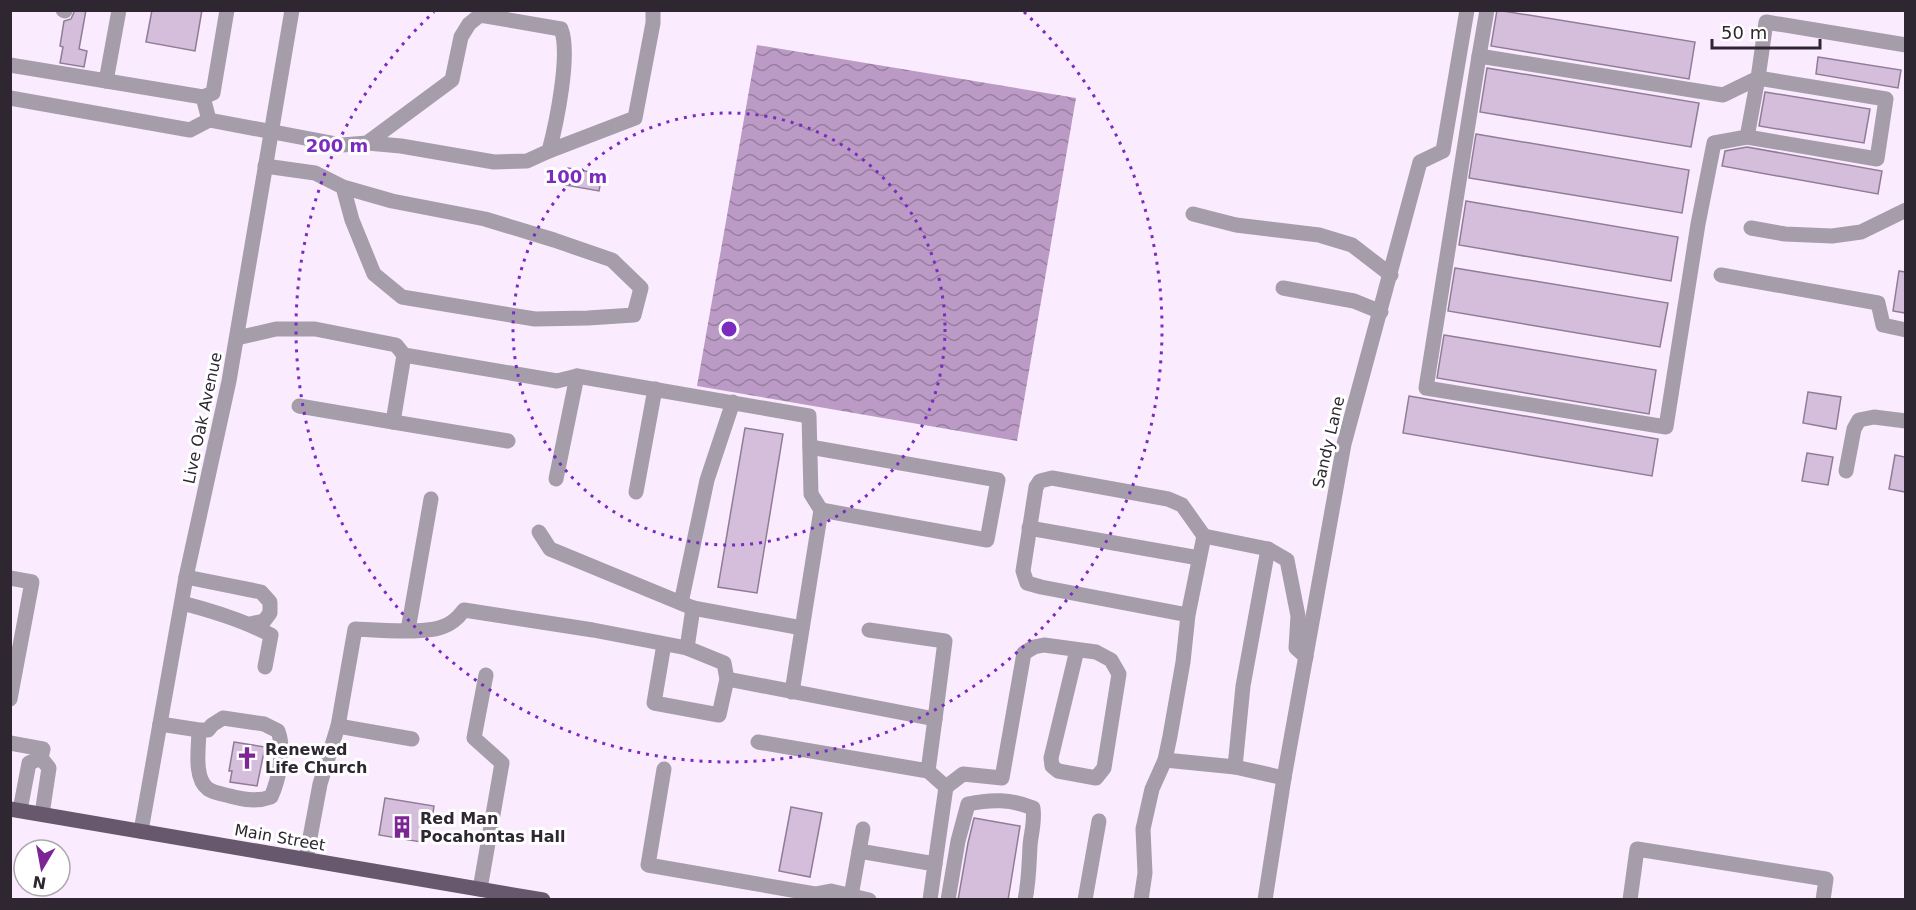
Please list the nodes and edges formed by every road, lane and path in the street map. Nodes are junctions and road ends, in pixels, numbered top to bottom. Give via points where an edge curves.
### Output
1 (119, 10) edge
2 (227, 10) edge
3 (292, 10) edge
4 (653, 10) edge
5 (1467, 10) edge
6 (1486, 10) edge
7 (499, 15) edge
8 (1905, 45) edge
9 (1479, 56) junction
10 (10, 65) edge
11 (1758, 78) junction
12 (106, 81) junction
13 (203, 97) junction
14 (10, 98) edge
15 (209, 120) junction
16 (271, 133) junction
17 (1747, 137) junction
18 (367, 143) junction
19 (549, 151) junction
20 (265, 166) junction
21 (343, 186) junction
22 (1905, 210) edge
23 (1193, 214) dead end
24 (1751, 228) dead end
25 (1391, 275) junction
26 (1721, 275) dead end
27 (1283, 288) dead end
28 (1380, 312) junction
29 (1905, 330) edge
30 (237, 338) junction
31 (404, 355) junction
32 (577, 376) junction
33 (654, 389) junction
34 (733, 402) junction
35 (299, 406) dead end
36 (1905, 421) edge
37 (393, 422) junction
38 (508, 441) dead end
39 (810, 447) junction
40 (1846, 471) dead end
41 (556, 479) dead end
42 (636, 492) dead end
43 (431, 499) dead end
44 (821, 510) junction
45 (1029, 528) junction
46 (539, 532) dead end
47 (1203, 536) junction
48 (1268, 549) junction
49 (1199, 558) junction
50 (10, 578) edge
51 (186, 578) junction
52 (182, 603) junction
53 (687, 606) junction
54 (1188, 615) junction
55 (250, 624) junction
56 (17, 628) edge
57 (802, 628) junction
58 (408, 630) junction
59 (868, 630) dead end
60 (664, 644) junction
61 (687, 648) junction
62 (1077, 650) junction
63 (1306, 657) junction
64 (265, 667) dead end
65 (486, 675) dead end
66 (727, 679) junction
67 (792, 692) junction
68 (10, 699) edge
69 (935, 719) junction
70 (160, 724) junction
71 (338, 726) junction
72 (200, 730) junction
73 (412, 738) dead end
74 (758, 742) dead end
75 (10, 743) edge
76 (41, 758) junction
77 (1165, 760) junction
78 (1235, 766) junction
79 (664, 769) dead end
80 (928, 771) junction
81 (1284, 778) junction
82 (946, 787) junction
83 (15, 810) edge
84 (42, 814) junction
85 (1098, 821) dead end
86 (863, 829) dead end
87 (141, 831) junction
88 (859, 851) junction
89 (306, 859) junction
90 (934, 864) junction
91 (480, 889) junction
92 (851, 896) junction
93 (543, 900) edge
94 (869, 900) edge
95 (930, 900) edge
96 (948, 900) edge
97 (1025, 900) edge
98 (1085, 900) edge
99 (1141, 900) edge
100 (1265, 900) edge
101 (1630, 900) edge
102 (1823, 900) edge

1 - 12 street
2 - 13 street via 213,93
3 - 16 street, Live Oak Avenue
4 - 19 street via 635,118
5 - 25 street, Sandy Lane via 1443,151 1420,162
6 - 9 street
7 - 18 street via 480,15 468,24 461,37 452,80
7 - 19 street via 561,29 564,59
8 - 11 street via 1766,22
9 - 11 street via 1723,94
9 - 17 street via 1425,388 1666,427 1714,143
10 - 12 street
11 - 17 street
11 - 17 street via 1887,99 1877,159
12 - 13 street
13 - 15 street
14 - 15 street via 190,130
15 - 16 street
16 - 18 street via 342,145
16 - 20 street, Live Oak Avenue
18 - 19 street via 494,162 527,161
20 - 21 street via 315,173
20 - 30 street, Live Oak Avenue
21 - 21 street via 374,274 402,297 535,319 634,315 641,288 612,260 485,219 392,201
22 - 24 street via 1861,232 1832,236
23 - 25 street via 1236,225 1319,235 1352,245
25 - 28 street, Sandy Lane
26 - 29 street via 1878,303 1883,325
27 - 28 street via 1354,302
28 - 63 street, Sandy Lane via 1344,444
30 - 31 street via 276,329 315,329 396,345
30 - 51 street, Live Oak Avenue
31 - 32 street via 557,381
31 - 37 street
32 - 33 street
32 - 41 street
33 - 34 street
33 - 42 street
34 - 39 street via 809,417
34 - 53 street via 707,480
35 - 37 street
36 - 40 street via 1874,417 1859,420
37 - 38 street
39 - 44 street via 811,494
39 - 44 street via 998,480 987,540
43 - 58 street
44 - 57 street
45 - 47 street via 1036,487 1040,481 1052,478 1168,499 1182,505
45 - 49 street
45 - 54 street via 1023,571 1028,583
46 - 53 street via 550,549
47 - 48 street
47 - 49 street
48 - 63 street via 1287,560 1298,616 1296,648
48 - 78 street via 1243,686
49 - 54 street
50 - 56 street via 32,582
51 - 52 street, Live Oak Avenue
51 - 55 street via 261,592 270,602 270,613 264,621
52 - 55 street
52 - 70 street, Live Oak Avenue
53 - 57 street
53 - 61 street
54 - 77 street
55 - 64 street via 271,635
56 - 68 street
57 - 67 street
58 - 60 street via 440,628 456,620 464,610
58 - 71 street via 355,629
59 - 69 street via 945,641
60 - 61 street
60 - 66 street via 654,703 719,715
61 - 66 street via 724,663
62 - 62 street via 1096,652 1112,660 1119,674 1104,768 1096,778 1058,771 1052,766
62 - 82 street via 1044,645 1024,653 1002,778 963,774
63 - 81 street, Sandy Lane
65 - 91 street via 474,738 502,763
66 - 67 street
67 - 69 street
69 - 80 street
70 - 72 street
70 - 87 street, Live Oak Avenue
71 - 73 street
71 - 89 street
72 - 72 street via 197,761 205,787 242,799 261,801 271,797 282,741 278,731 264,724 223,718 208,730
74 - 80 street
75 - 76 street via 43,749
76 - 83 street via 29,763
76 - 84 street via 49,768
77 - 78 street
77 - 99 street via 1152,789 1143,829 1145,873
78 - 81 street
79 - 92 street via 648,865 815,894 831,891
80 - 82 street
81 - 100 street, Sandy Lane
82 - 90 street
83 - 84 main road, Main Street
84 - 87 main road, Main Street
85 - 98 street
86 - 88 street
87 - 89 main road, Main Street
88 - 90 street
88 - 92 street
89 - 91 main road, Main Street
90 - 95 street
91 - 93 main road, Main Street
92 - 94 street
96 - 97 street via 968,804 987,800 1017,802 1033,808
101 - 102 street via 1637,849 1826,879

